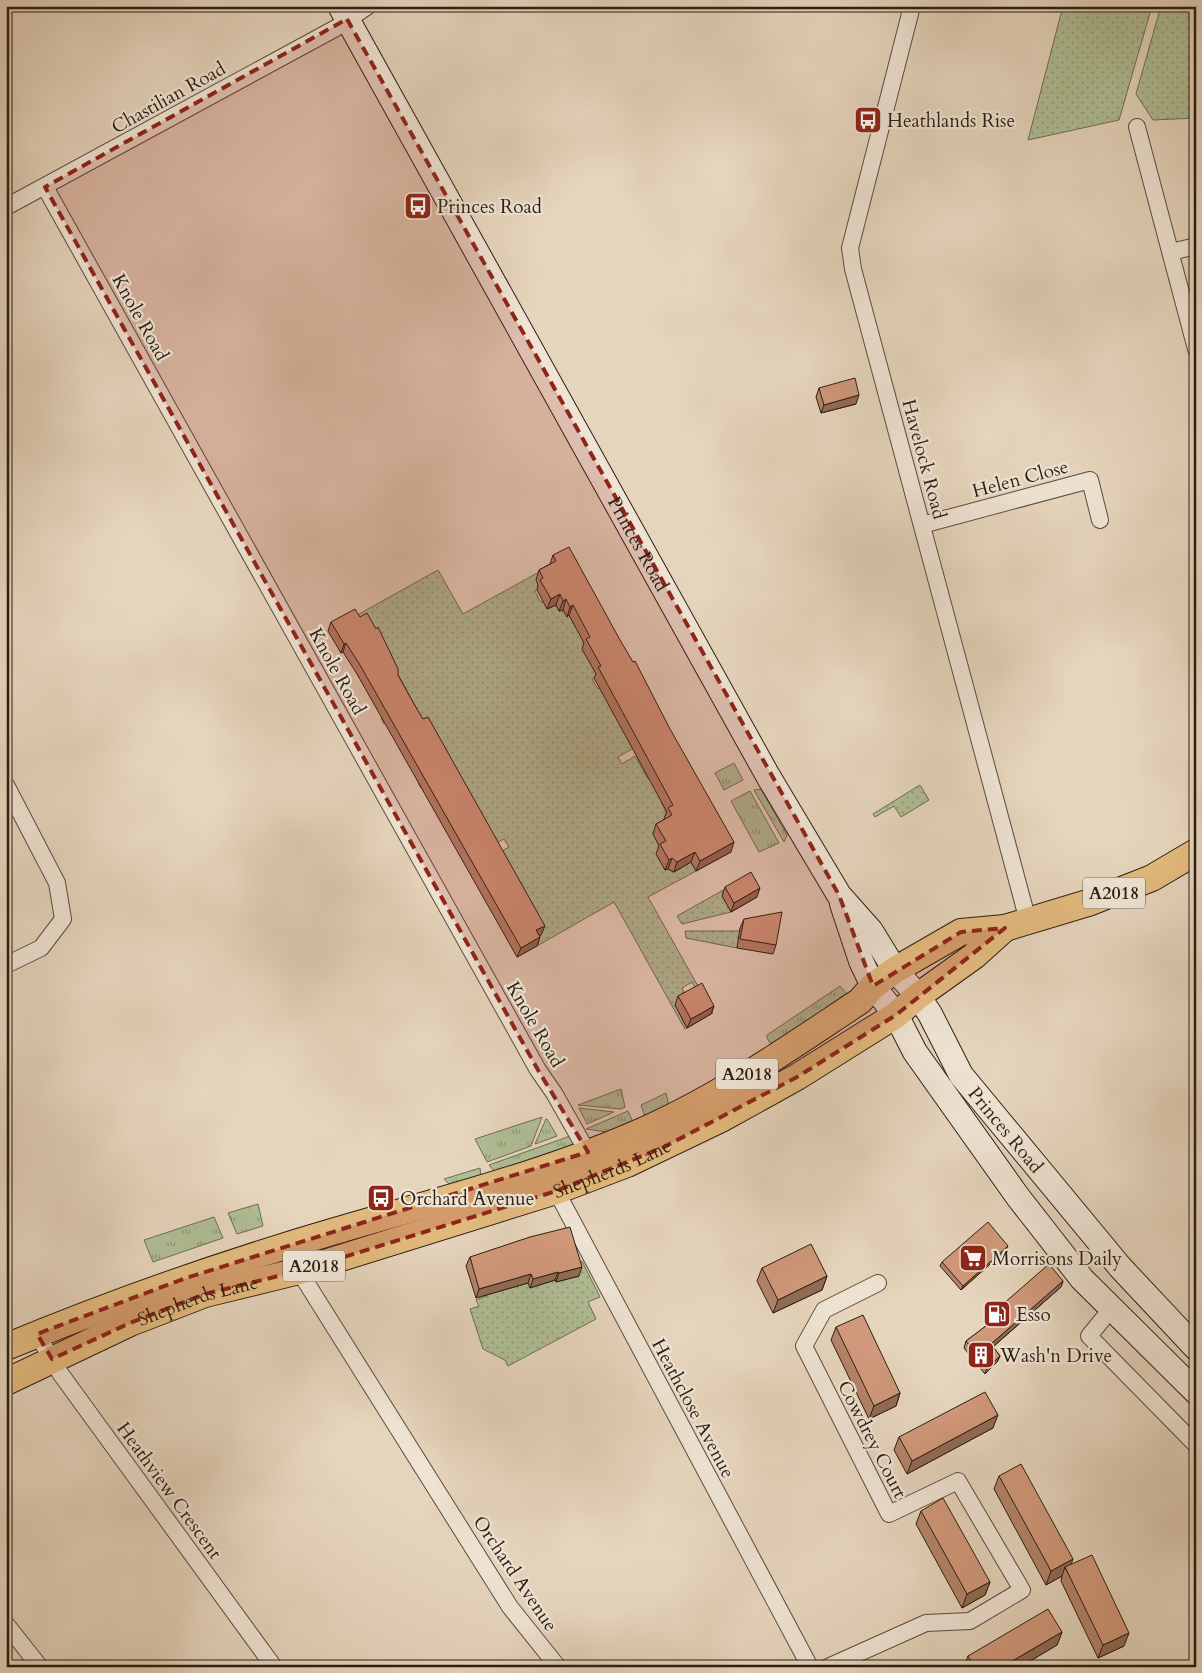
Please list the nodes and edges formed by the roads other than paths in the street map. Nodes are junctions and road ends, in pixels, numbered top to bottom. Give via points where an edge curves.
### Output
1 (368, 6) edge
2 (912, 6) edge
3 (344, 13) edge
4 (1137, 127) dead end
5 (45, 187) junction
6 (6, 207) edge
7 (1196, 246) edge
8 (1171, 252) junction
9 (1196, 349) edge
10 (1100, 520) dead end
11 (922, 525) junction
12 (6, 785) edge
13 (1196, 852) edge
14 (838, 895) junction
15 (1017, 925) junction
16 (6, 965) edge
17 (895, 970) junction
18 (873, 986) junction
19 (918, 996) junction
20 (896, 1016) junction
21 (593, 1163) junction
22 (545, 1168) junction
23 (556, 1191) junction
24 (299, 1271) junction
25 (878, 1283) dead end
26 (1111, 1309) junction
27 (37, 1334) junction
28 (6, 1347) edge
29 (1196, 1348) edge
30 (52, 1359) junction
31 (6, 1382) edge
32 (1196, 1392) edge
33 (1196, 1445) edge
34 (6, 1624) edge
35 (40, 1667) edge
36 (274, 1667) edge
37 (558, 1667) edge
38 (810, 1667) edge
39 (828, 1667) edge

1 - 3 street
2 - 11 street, Havelock Road via 850,248
3 - 5 street, Chastilian Road via 336,28
3 - 14 main road, Princes Road via 768,776
4 - 8 street
5 - 6 street, Chastilian Road
5 - 21 street, Knole Road via 528,1053
7 - 8 street
8 - 9 street
10 - 11 street, Helen Close via 1090,480
11 - 15 street, Havelock Road
12 - 16 street via 57,883 63,919 41,948
13 - 15 main road, Shepherds Lane / A2018 via 1152,878 1091,902
14 - 17 main road, Princes Road via 871,931
14 - 18 main road, Princes Road
15 - 17 main road, Shepherds Lane / A2018 via 961,932
15 - 19 main road, Shepherds Lane / A2018
17 - 18 main road, Shepherds Lane / A2018
17 - 19 main road, Princes Road
18 - 20 main road, Princes Road
18 - 21 main road, Shepherds Lane / A2018 via 860,1001 720,1091 650,1127
19 - 20 main road, Shepherds Lane / A2018
19 - 29 main road, Princes Road via 961,1075 1120,1266
20 - 21 main road, Shepherds Lane / A2018 via 723,1118 627,1164
20 - 26 main road, Princes Road via 915,1052 1018,1197 1082,1279
21 - 22 main road, Shepherds Lane / A2018
21 - 23 main road, Shepherds Lane / A2018
22 - 23 street, Heathclose Avenue
22 - 27 main road, Shepherds Lane / A2018 via 186,1278
23 - 24 main road, Shepherds Lane / A2018
23 - 38 street, Heathclose Avenue
24 - 30 main road, Shepherds Lane / A2018 via 205,1294 130,1323
24 - 37 street, Orchard Avenue via 510,1607
25 - 39 street, Cowdrey Court via 824,1310 804,1346 889,1514 958,1481 1022,1590 970,1621 926,1623
26 - 32 main road, Princes Road
26 - 33 street via 1089,1336
27 - 28 main road, Shepherds Lane / A2018
27 - 30 street, Heathview Crescent
30 - 31 main road, Shepherds Lane / A2018
30 - 36 street, Heathview Crescent
34 - 35 street

